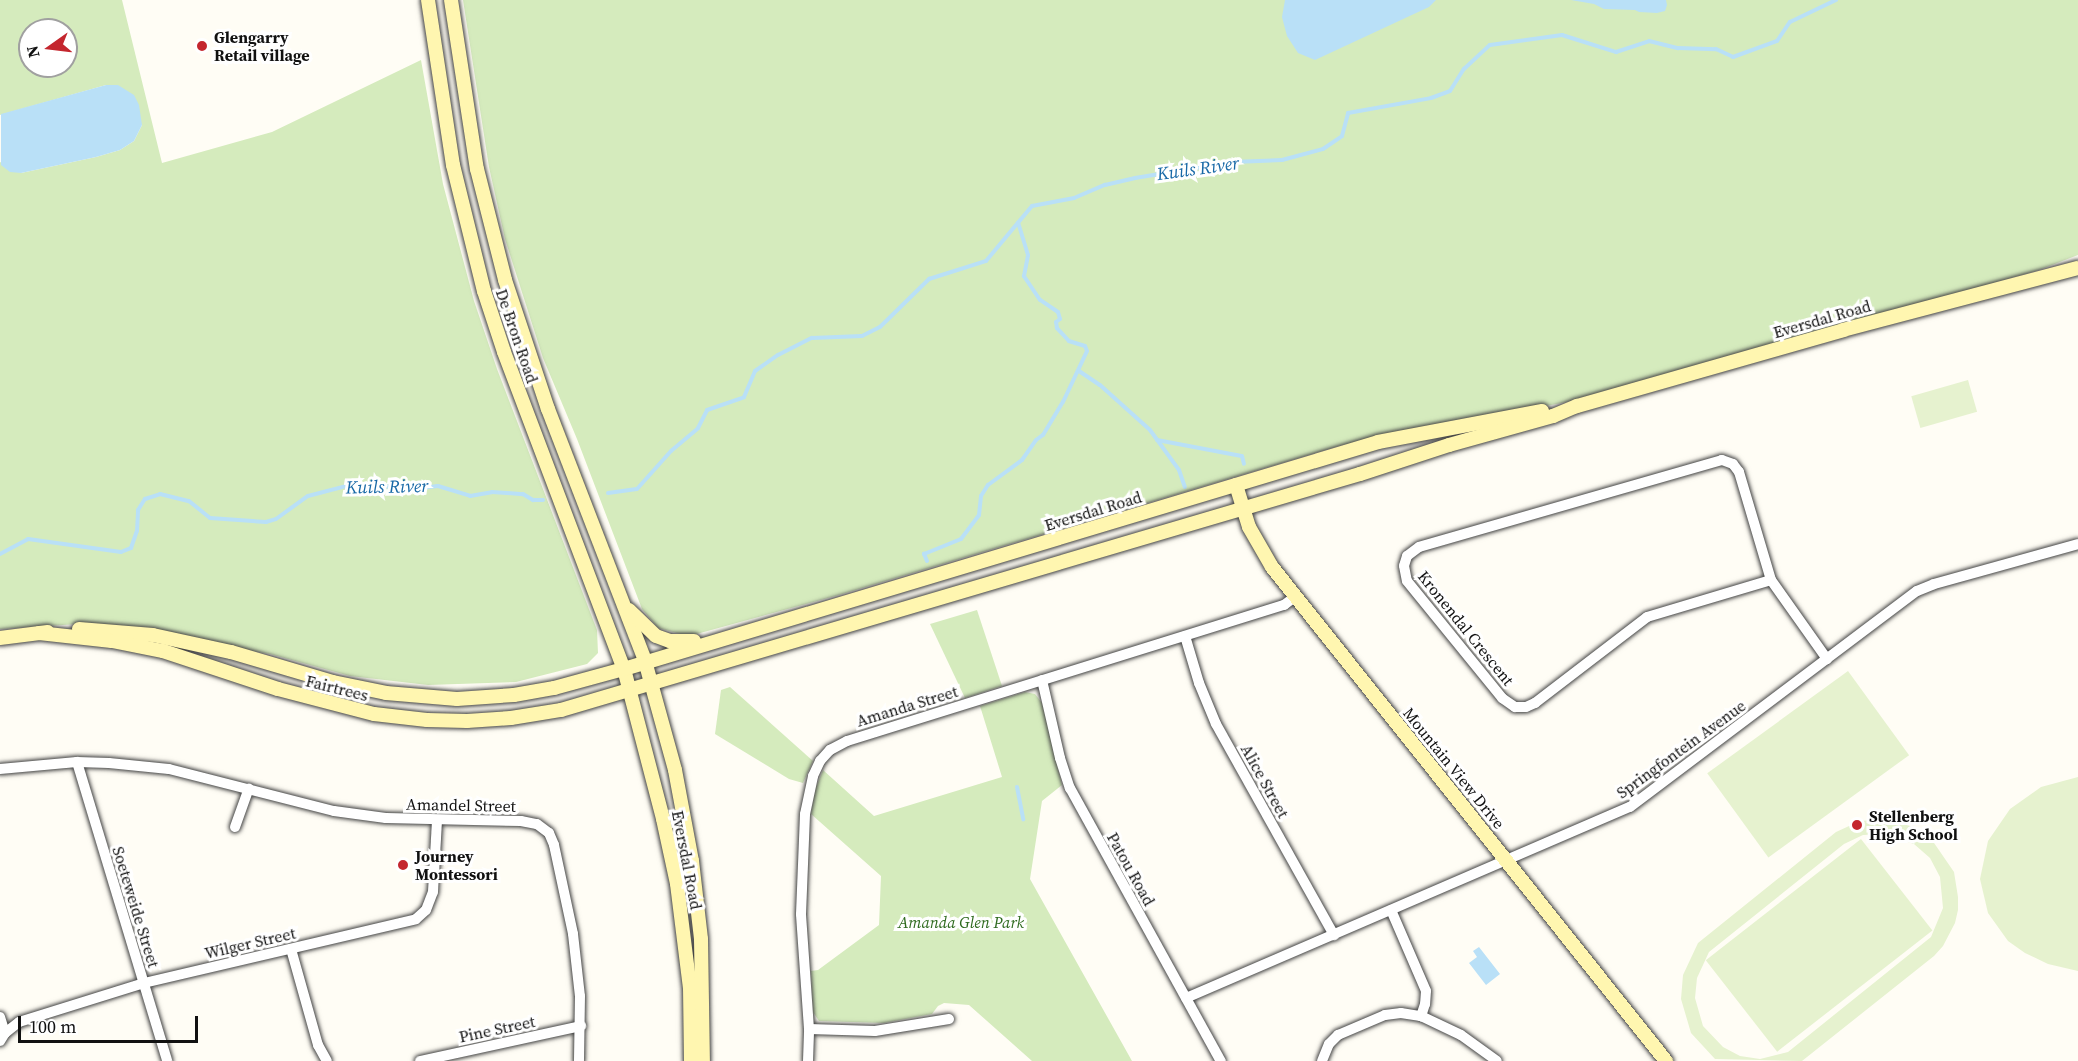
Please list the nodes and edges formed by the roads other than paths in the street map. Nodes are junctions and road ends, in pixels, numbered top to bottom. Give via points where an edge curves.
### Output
1 (428, 0) edge
2 (451, 0) edge
3 (2078, 268) edge
4 (1577, 406) junction
5 (1236, 484) junction
6 (1243, 508) junction
7 (2078, 544) edge
8 (1771, 580) junction
9 (1296, 596) junction
10 (622, 598) junction
11 (39, 633) junction
12 (1185, 636) junction
13 (0, 638) edge
14 (711, 641) junction
15 (1827, 658) junction
16 (645, 662) junction
17 (624, 669) junction
18 (1042, 680) junction
19 (652, 684) junction
20 (631, 690) junction
21 (77, 762) junction
22 (0, 769) edge
23 (249, 788) junction
24 (437, 821) junction
25 (235, 827) dead end
26 (1508, 861) junction
27 (1391, 910) junction
28 (1334, 935) junction
29 (291, 949) junction
30 (144, 984) junction
31 (1186, 998) junction
32 (1421, 1016) junction
33 (0, 1017) edge
34 (949, 1019) dead end
35 (581, 1026) junction
36 (809, 1029) junction
37 (2, 1037) edge
38 (167, 1061) edge
39 (327, 1061) edge
40 (420, 1061) edge
41 (579, 1061) edge
42 (691, 1061) edge
43 (703, 1061) edge
44 (807, 1061) edge
45 (1221, 1061) edge
46 (1322, 1061) edge
47 (1497, 1061) edge
48 (1666, 1061) edge

1 - 17 main road, De Bron Road via 453,165 484,291
2 - 10 main road, De Bron Road via 477,169 505,280 549,409
3 - 4 main road, Eversdal Road
4 - 5 main road, Eversdal Road via 1400,437
4 - 6 main road, Eversdal Road
5 - 6 main road, Mountain View Drive
5 - 14 main road, Eversdal Road
6 - 9 main road, Mountain View Drive via 1272,567
6 - 19 main road, Eversdal Road
7 - 15 street, Springfontein Avenue via 1925,587
8 - 8 street, Kronendal Crescent via 1647,617 1535,703 1521,707 1502,698 1407,580 1404,566 1407,556 1419,547 1722,460 1733,464 1739,472
8 - 15 street, Kronendal Crescent
9 - 12 street, Amanda Street via 1284,604
9 - 26 main road, Mountain View Drive
10 - 14 main road via 656,636 677,642
10 - 16 main road, De Bron Road
11 - 13 main road, Fairtrees
11 - 17 main road, Fairtrees via 73,628 153,635 231,652 358,688 457,699 554,688
11 - 20 main road, Fairtrees via 136,645 349,709 427,720 511,718 561,710
12 - 18 street, Amanda Street
12 - 28 street, Alice Street via 1216,724
14 - 16 main road, Eversdal Road
15 - 26 street, Springfontein Avenue via 1638,803
16 - 17 main road, Fairtrees
16 - 19 main road, Eversdal Road
17 - 20 main road, Eversdal Road
18 - 31 street, Patou Road via 1070,788
18 - 36 street, Amanda Street via 847,741 820,761 808,794 802,860 801,914
19 - 20 main road, Fairtrees
19 - 43 main road, Eversdal Road via 682,800 692,861 701,939
20 - 42 main road, Eversdal Road via 677,884 690,988
21 - 22 street, Amandel Street
21 - 23 street, Amandel Street via 169,769
21 - 30 street, Soeteweide Street
23 - 24 street, Amandel Street via 334,811
23 - 25 street
24 - 29 street, Wilger Street via 432,892 422,915 409,922
24 - 35 street, Amandel Street via 521,821 537,824 549,833 573,934
26 - 27 street, Springfontein Avenue
26 - 48 main road, Mountain View Drive
27 - 28 street, Springfontein Avenue
27 - 32 street via 1426,991
28 - 31 street, Springfontein Avenue
29 - 30 street, Wilger Street
29 - 39 street via 318,1045
30 - 37 street, Wilger Street via 26,1019
30 - 38 street, Soeteweide Street
31 - 45 street, Patou Road
32 - 46 street via 1390,1014 1344,1032 1329,1044
32 - 47 street via 1470,1040
33 - 37 street
34 - 36 street via 875,1031
35 - 40 street, Pine Street
35 - 41 street, Amandel Street
36 - 44 street, Amanda Street

